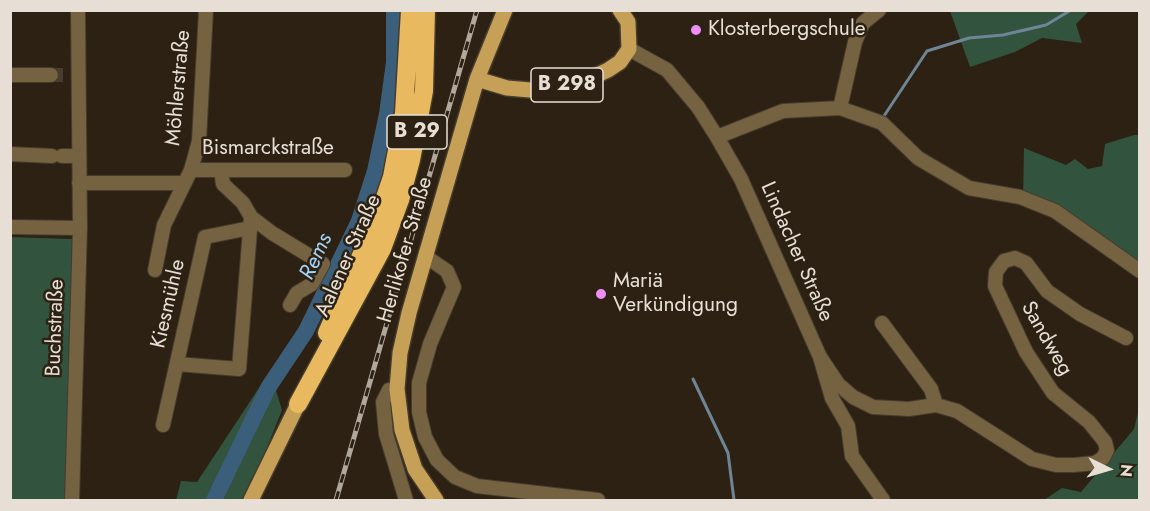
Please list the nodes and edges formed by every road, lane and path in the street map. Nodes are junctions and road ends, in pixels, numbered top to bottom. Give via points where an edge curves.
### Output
1 (78, 10) edge
2 (206, 10) edge
3 (410, 10) edge
4 (426, 10) edge
5 (505, 10) edge
6 (620, 10) edge
7 (879, 10) edge
8 (629, 49) junction
9 (10, 75) edge
10 (79, 75) junction
11 (477, 79) junction
12 (840, 108) junction
13 (717, 137) junction
14 (10, 154) edge
15 (79, 156) junction
16 (191, 170) junction
17 (221, 170) junction
18 (345, 170) dead end
19 (79, 183) junction
20 (184, 183) junction
21 (251, 223) junction
22 (10, 227) edge
23 (80, 228) junction
24 (425, 256) junction
25 (155, 270) dead end
26 (1140, 271) edge
27 (290, 305) dead end
28 (882, 323) dead end
29 (1126, 338) dead end
30 (820, 357) junction
31 (177, 364) junction
32 (397, 389) junction
33 (298, 404) junction
34 (936, 405) junction
35 (163, 425) dead end
36 (72, 501) edge
37 (251, 501) edge
38 (406, 501) edge
39 (436, 501) edge
40 (598, 501) edge
41 (883, 501) edge

1 - 10 street, Buchstraße
2 - 16 street, Möhlerstraße via 199,141
3 - 33 highway, B 29 via 404,113 392,177
4 - 33 highway, Aalener Straße / B 29 via 422,103 400,200 382,249
5 - 11 main road, Herlikofer Straße
6 - 8 main road via 628,22
7 - 12 street via 863,23 855,42
8 - 11 main road, B 298 via 608,70 542,91 507,88
8 - 13 street, Lindacher Straße via 667,70
9 - 10 street
10 - 15 street, Buchstraße
11 - 24 main road, Herlikofer Straße
12 - 13 street via 783,111
12 - 26 street via 882,123 918,158 969,188 1020,197 1055,211
13 - 30 street, Lindacher Straße via 741,180
14 - 15 street
15 - 19 street, Buchstraße
16 - 17 street, Bismarckstraße
16 - 20 street, Möhlerstraße
17 - 18 street, Bismarckstraße
17 - 21 street via 223,184 243,203
19 - 20 street, Bismarckstraße
19 - 23 street, Buchstraße
20 - 25 street, Möhlerstraße via 164,225
21 - 27 street via 323,264 312,284 297,292
21 - 31 street, Kiesmühle via 205,237
21 - 31 street via 239,369
22 - 23 street
23 - 36 street, Buchstraße
24 - 32 main road, Herlikofer Straße via 402,343
24 - 40 street via 447,271 454,287 430,344 419,383 419,412 425,437 437,460 455,477 477,486
28 - 34 street via 931,389
29 - 34 street, Sandweg via 1047,291 1026,263 1015,258 1004,261 996,272 995,286 1016,334 1053,393 1101,435 1107,450 1095,463 1056,465 1032,459 957,411
30 - 34 street, Sandweg via 838,384 852,397 873,407 909,409
30 - 41 street, Lindacher Straße via 832,398 848,426 852,456
31 - 35 street, Kiesmühle
32 - 38 street via 389,390 382,402 386,434
32 - 39 main road, Herlikofer Straße via 406,448
33 - 37 main road, Aalener Straße / B 29

